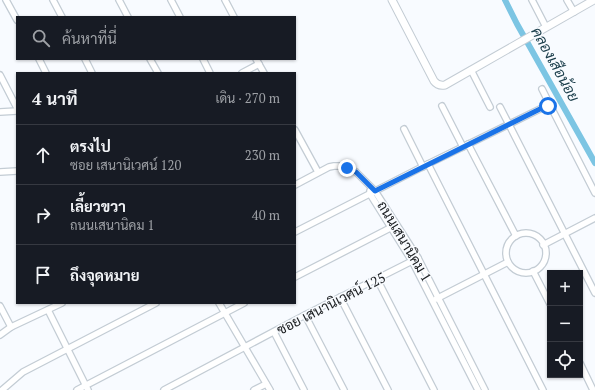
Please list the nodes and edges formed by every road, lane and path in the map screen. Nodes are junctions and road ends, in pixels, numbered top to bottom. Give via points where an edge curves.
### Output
1 (6, 0) edge
2 (54, 0) edge
3 (119, 0) edge
4 (171, 0) edge
5 (225, 0) edge
6 (392, 0) edge
7 (532, 0) edge
8 (567, 0) edge
9 (594, 0) edge
10 (574, 12) junction
11 (62, 16) edge
12 (127, 16) edge
13 (179, 16) edge
14 (233, 16) edge
15 (16, 18) edge
16 (546, 27) junction
17 (40, 60) edge
18 (86, 60) edge
19 (151, 60) edge
20 (204, 60) edge
21 (258, 62) edge
22 (472, 70) junction
23 (46, 72) edge
24 (92, 72) edge
25 (157, 72) edge
26 (210, 72) edge
27 (243, 72) edge
28 (263, 72) edge
29 (0, 75) edge
30 (542, 89) dead end
31 (442, 106) dead end
32 (490, 107) dead end
33 (500, 107) dead end
34 (16, 108) edge
35 (550, 108) junction
36 (16, 110) edge
37 (0, 112) edge
38 (509, 124) junction
39 (404, 129) dead end
40 (296, 132) edge
41 (466, 146) junction
42 (426, 165) junction
43 (16, 171) edge
44 (0, 172) edge
45 (318, 172) junction
46 (296, 184) edge
47 (372, 193) junction
48 (595, 193) edge
49 (595, 218) edge
50 (394, 226) junction
51 (296, 231) edge
52 (565, 233) junction
53 (516, 236) junction
54 (543, 245) junction
55 (418, 258) junction
56 (412, 261) junction
57 (508, 262) junction
58 (533, 271) junction
59 (484, 274) junction
60 (296, 276) edge
61 (377, 279) junction
62 (595, 293) edge
63 (340, 298) junction
64 (438, 298) junction
65 (547, 298) edge
66 (432, 301) junction
67 (60, 304) edge
68 (154, 304) edge
69 (220, 304) edge
70 (242, 304) edge
71 (0, 306) edge
72 (48, 310) junction
73 (225, 313) junction
74 (305, 316) junction
75 (11, 327) junction
76 (274, 332) junction
77 (0, 335) edge
78 (245, 348) junction
79 (67, 349) junction
80 (583, 370) edge
81 (266, 384) junction
82 (87, 388) edge
83 (2, 390) edge
84 (76, 390) edge
85 (164, 390) edge
86 (254, 390) edge
87 (270, 390) edge
88 (304, 390) edge
89 (344, 390) edge
90 (388, 390) edge
91 (434, 390) edge
92 (478, 390) edge
93 (485, 390) edge
94 (543, 390) edge
95 (593, 390) edge

1 - 15 street
2 - 11 street
3 - 12 street
4 - 13 street
5 - 14 street
6 - 22 main road via 436,83 445,85
7 - 16 street
8 - 10 street
9 - 10 main road
10 - 16 main road
16 - 22 main road
17 - 23 street
18 - 24 street
19 - 25 street
20 - 26 street
21 - 27 street
21 - 28 street
22 - 32 street
29 - 34 street
30 - 35 street
31 - 41 street
33 - 38 street
35 - 38 street via 544,107
35 - 48 street
36 - 37 street
38 - 41 street
38 - 52 street
39 - 42 street
40 - 45 street
41 - 42 street
41 - 53 street
42 - 47 street
42 - 59 street
43 - 44 street
45 - 46 street, ถนนเสนานิคม 1
45 - 47 street, ถนนเสนานิคม 1 via 334,166 347,168 356,172 369,185
47 - 50 street, ถนนเสนานิคม 1
47 - 51 street
49 - 52 street
50 - 55 street, ถนนเสนานิคม 1
50 - 56 street, ถนนเสนานิคม 1
50 - 60 street
52 - 54 street
52 - 62 street
53 - 54 street via 531,234
53 - 57 street via 506,251
54 - 58 street via 545,258 541,266
55 - 56 street, ซอย เสนานิเวศน์ 125
55 - 64 street, ถนนเสนานิคม 1
56 - 61 street, ซอย เสนานิเวศน์ 125
56 - 66 street, ถนนเสนานิคม 1
57 - 58 street via 516,270 528,273
57 - 59 street
58 - 65 street
59 - 64 street
59 - 94 street
61 - 63 street, ซอย เสนานิเวศน์ 125
61 - 91 street
63 - 74 street, ซอย เสนานิเวศน์ 125
63 - 90 street
64 - 66 street, ถนนเสนานิคม 1
64 - 93 street, ถนนเสนานิคม 1
66 - 92 street, ถนนเสนานิคม 1
67 - 72 street
68 - 79 street
69 - 73 street
70 - 73 street
71 - 75 street
72 - 75 street
72 - 79 street
73 - 78 street
73 - 82 street
74 - 76 street, ซอย เสนานิเวศน์ 125
74 - 89 street
75 - 77 street
76 - 78 street, ซอย เสนานิเวศน์ 125
76 - 88 street
78 - 81 street
78 - 85 street, ซอย เสนานิเวศน์ 125
79 - 82 street
79 - 83 street via 23,372
80 - 95 street
81 - 86 street
81 - 87 street
82 - 84 street

